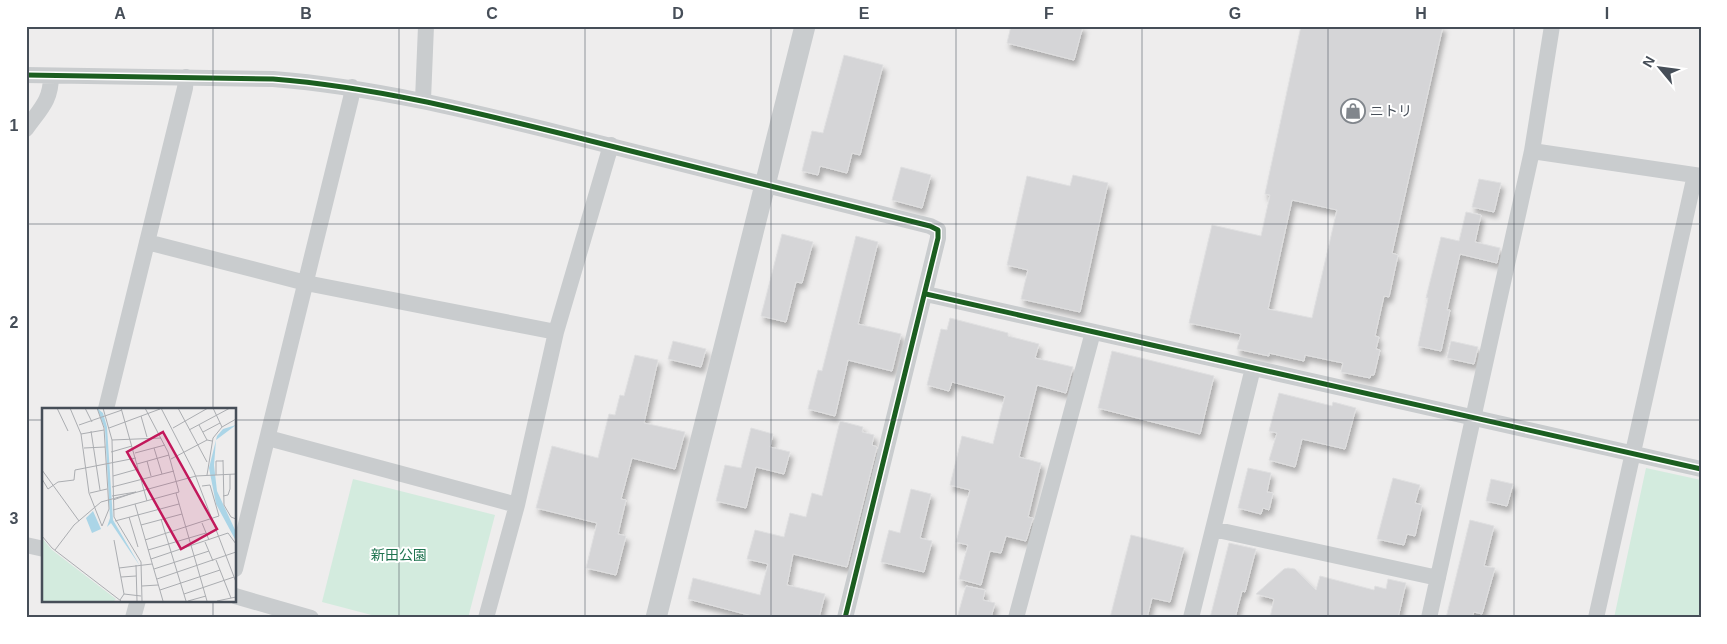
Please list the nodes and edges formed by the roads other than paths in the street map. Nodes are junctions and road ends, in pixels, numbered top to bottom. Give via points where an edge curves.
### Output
1 (426, 26) edge
2 (805, 26) edge
3 (1552, 26) edge
4 (26, 75) edge
5 (51, 76) junction
6 (186, 77) junction
7 (352, 87) junction
8 (423, 100) junction
9 (26, 129) edge
10 (611, 145) junction
11 (1532, 152) junction
12 (1698, 176) edge
13 (765, 184) junction
14 (147, 242) junction
15 (306, 283) junction
16 (926, 294) junction
17 (556, 332) junction
18 (1092, 332) junction
19 (1253, 368) junction
20 (106, 408) edge
21 (1474, 417) junction
22 (268, 438) junction
23 (1633, 454) junction
24 (1701, 469) edge
25 (517, 505) junction
26 (1213, 528) junction
27 (26, 545) edge
28 (42, 549) edge
29 (236, 565) edge
30 (1438, 578) junction
31 (236, 596) edge
32 (137, 602) edge
33 (848, 617) edge
34 (133, 618) edge
35 (311, 618) edge
36 (486, 618) edge
37 (656, 618) edge
38 (1016, 618) edge
39 (1191, 618) edge
40 (1429, 618) edge
41 (1596, 618) edge

1 - 8 street
2 - 13 street
3 - 11 street
4 - 5 street
5 - 6 street
5 - 9 street via 51,92
6 - 7 street via 273,79
6 - 14 street via 186,88
7 - 8 street
7 - 15 street
8 - 10 street
10 - 13 street
10 - 17 street
11 - 12 street
11 - 21 street
12 - 23 street
13 - 16 street via 938,230
13 - 37 street
14 - 15 street
14 - 20 street
15 - 17 street
15 - 22 street
16 - 18 street
16 - 33 street
17 - 25 street
18 - 19 street
18 - 38 street
19 - 21 street
19 - 26 street
21 - 23 street
21 - 30 street
22 - 25 street
22 - 29 street
23 - 24 street
23 - 41 street
25 - 36 street
26 - 30 street
26 - 39 street
27 - 28 street
30 - 40 street
31 - 35 street
32 - 34 street

